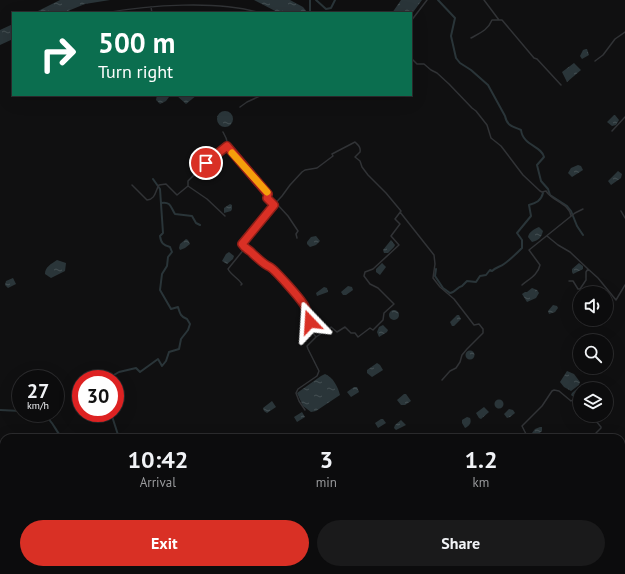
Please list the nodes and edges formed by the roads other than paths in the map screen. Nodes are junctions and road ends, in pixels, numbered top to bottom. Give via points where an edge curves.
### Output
1 (427, 0) edge
2 (484, 0) edge
3 (151, 7) junction
4 (111, 12) edge
5 (152, 12) edge
6 (257, 12) edge
7 (412, 20) edge
8 (500, 20) junction
9 (625, 32) edge
10 (471, 38) dead end
11 (412, 59) edge
12 (595, 61) dead end
13 (561, 85) dead end
14 (260, 96) edge
15 (240, 107) dead end
16 (625, 117) edge
17 (612, 131) dead end
18 (223, 132) dead end
19 (227, 146) junction
20 (132, 185) dead end
21 (188, 186) junction
22 (275, 204) junction
23 (583, 209) dead end
24 (621, 211) dead end
25 (400, 212) junction
26 (225, 216) dead end
27 (571, 216) junction
28 (625, 218) edge
29 (547, 235) junction
30 (298, 238) dead end
31 (245, 248) junction
32 (588, 269) junction
33 (569, 281) dead end
34 (240, 285) dead end
35 (522, 285) dead end
36 (625, 285) edge
37 (316, 338) junction
38 (442, 380) dead end
39 (573, 400) edge
40 (305, 410) dead end
41 (597, 422) edge
42 (526, 434) edge
43 (596, 434) edge

1 - 7 street
2 - 8 street
3 - 4 street
3 - 5 street
3 - 6 street via 224,5
8 - 10 street via 492,20 489,26
8 - 13 street
9 - 12 street
11 - 27 street via 444,78 470,107 476,110 487,125 491,138 501,146 523,175 540,191 546,191 550,197 568,208
14 - 15 street
16 - 17 street
18 - 19 street
19 - 21 street via 188,181
19 - 22 street via 265,189 267,198
20 - 21 street via 147,200 154,196 158,186 166,184 177,194
21 - 26 street
22 - 25 street via 302,172 317,168 333,156 335,151 355,142 361,149 355,157
22 - 30 street via 291,220 298,231
22 - 31 street via 242,244
23 - 27 street
24 - 28 street
25 - 37 street via 395,219 400,224 391,236 399,245 373,269 365,272 364,276 394,304 384,313 383,320 373,330 370,328 358,336 345,327 337,332 331,327
25 - 38 street via 434,255 433,276 440,287 454,299 474,326 479,324 484,330 462,354 456,368 450,370
27 - 29 street
29 - 32 street
29 - 35 street via 529,250 540,265 534,276
31 - 34 street via 228,269 242,284
31 - 37 street via 286,282 305,307 310,329
32 - 33 street via 584,285 580,289
32 - 36 street via 616,300
37 - 40 street via 307,346 319,373 296,393
39 - 42 street via 571,402 559,391 554,390 522,426
41 - 43 street via 601,428

